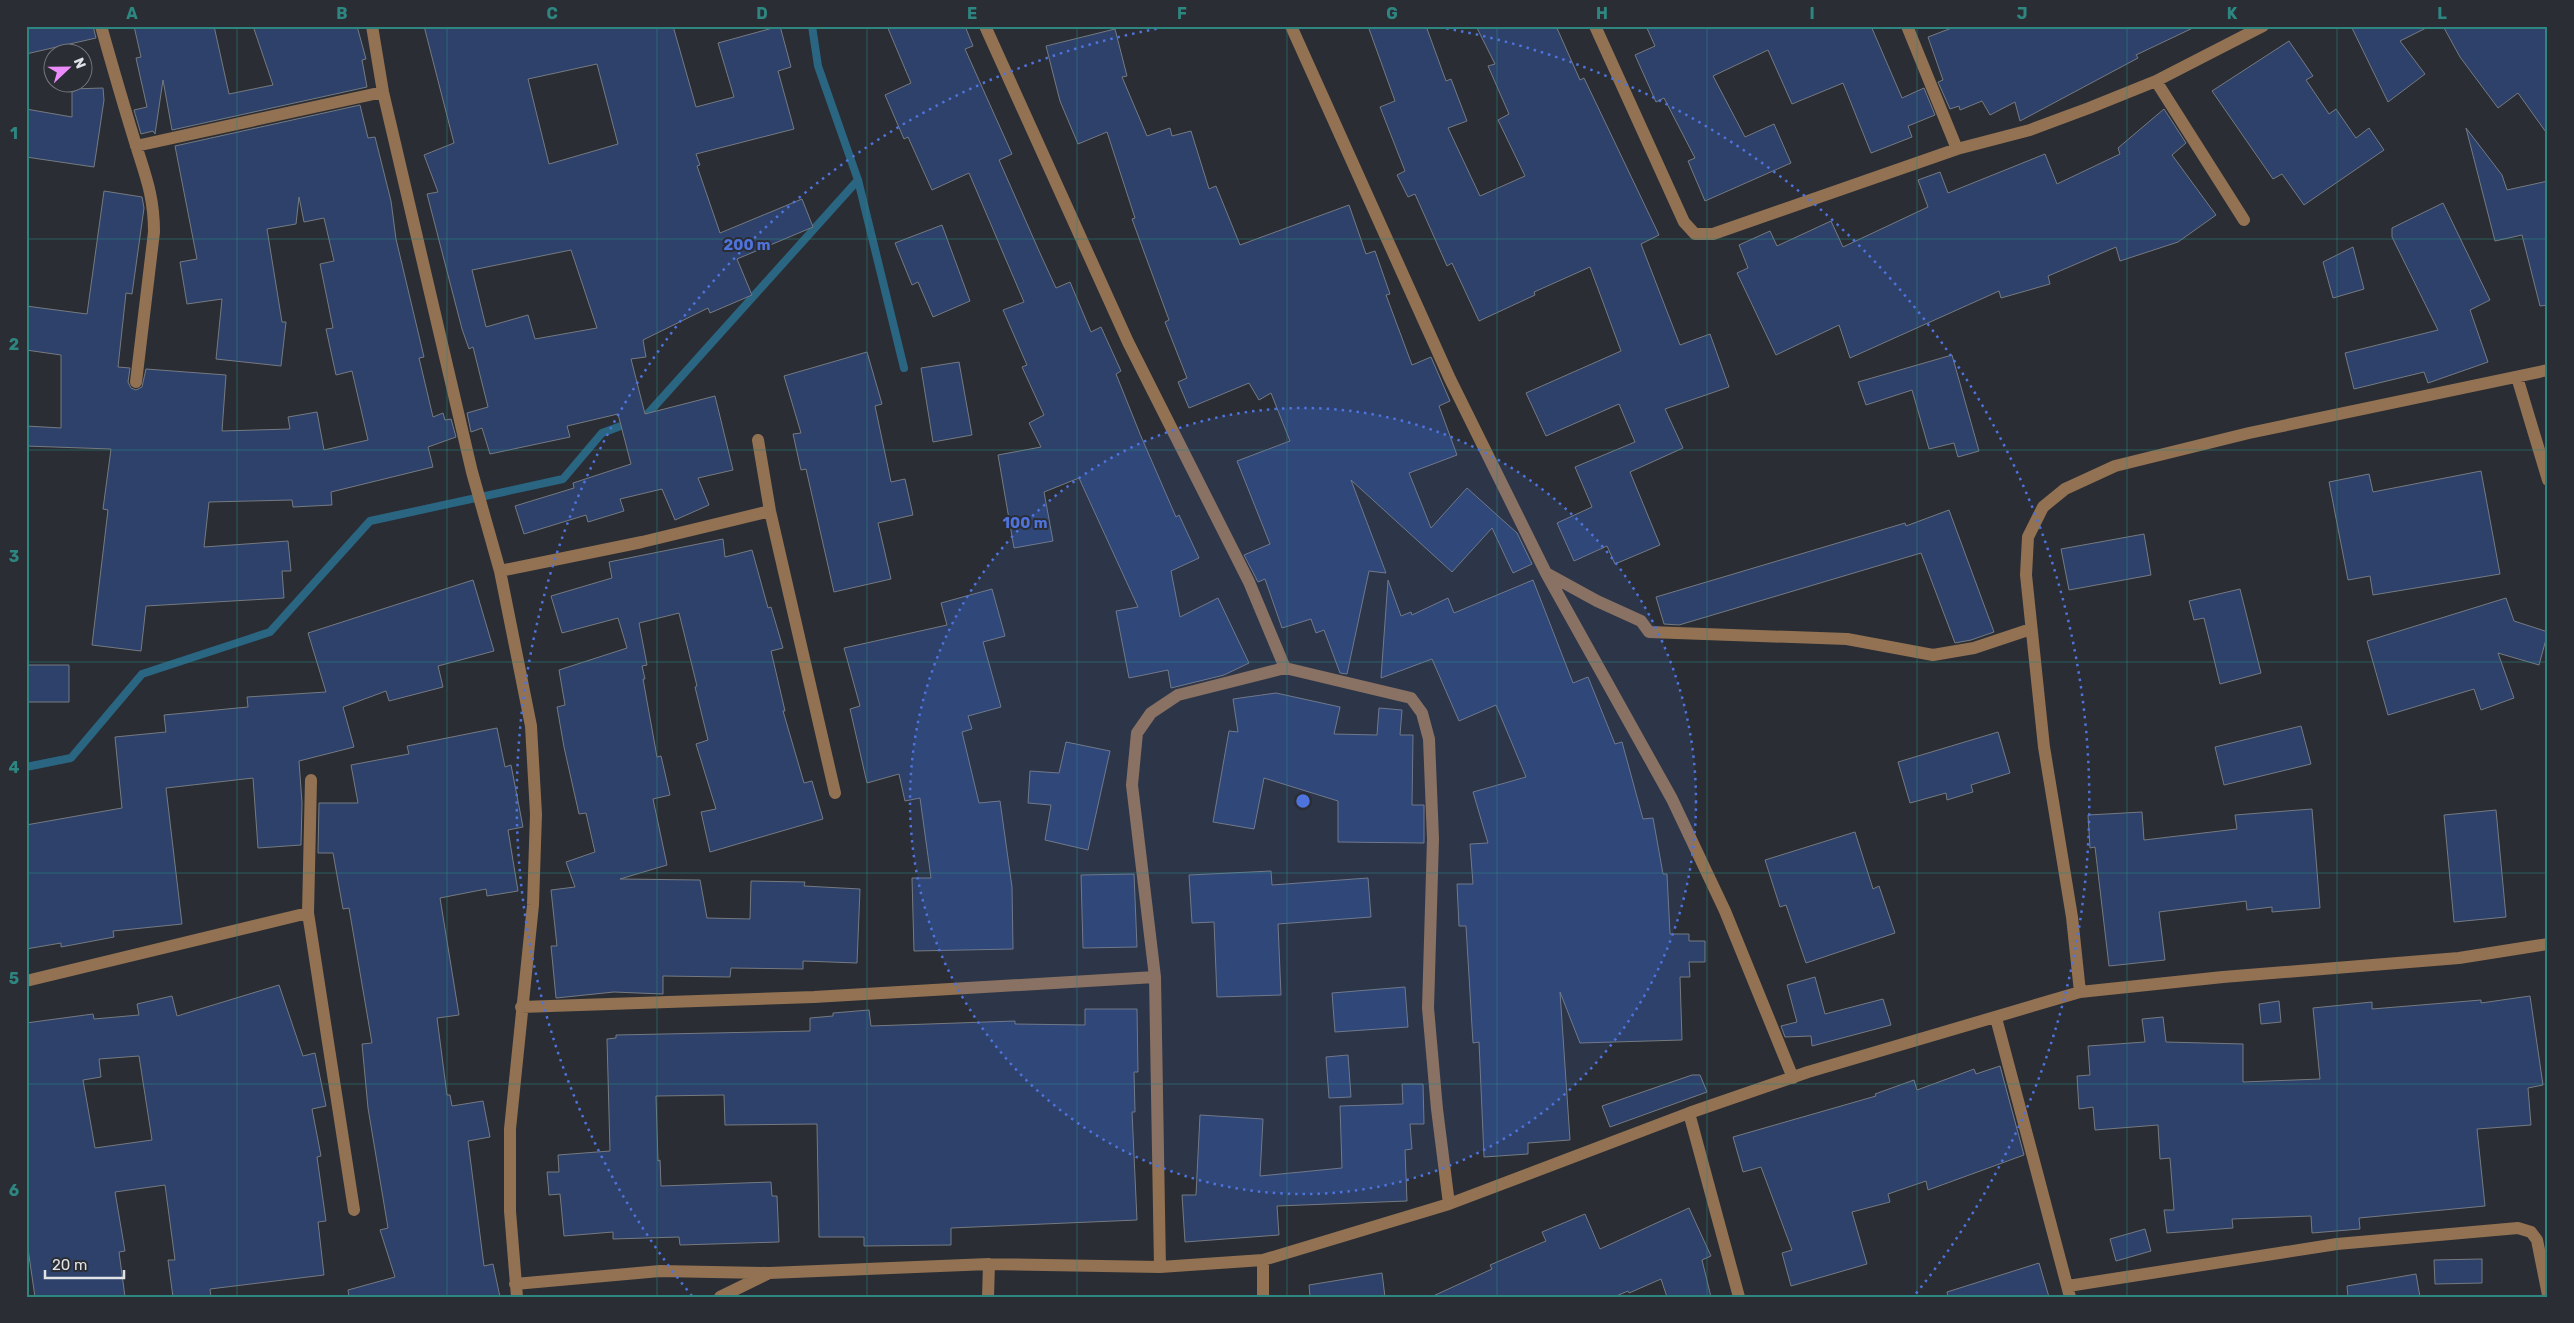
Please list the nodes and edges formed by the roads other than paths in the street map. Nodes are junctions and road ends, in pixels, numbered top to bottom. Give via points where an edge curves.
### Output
1 (101, 26) edge
2 (372, 26) edge
3 (985, 26) edge
4 (1291, 26) edge
5 (1594, 26) edge
6 (1908, 26) edge
7 (2263, 26) edge
8 (2156, 81) junction
9 (383, 92) junction
10 (136, 146) junction
11 (1957, 149) junction
12 (2244, 220) dead end
13 (2548, 370) edge
14 (2518, 377) junction
15 (136, 382) dead end
16 (758, 440) dead end
17 (2548, 480) edge
18 (770, 511) junction
19 (500, 571) junction
20 (1546, 573) junction
21 (2031, 629) junction
22 (1285, 668) junction
23 (311, 780) dead end
24 (836, 793) dead end
25 (308, 914) junction
26 (2548, 944) edge
27 (1155, 977) junction
28 (26, 981) edge
29 (2080, 992) junction
30 (521, 1006) junction
31 (1996, 1018) junction
32 (1793, 1078) junction
33 (1689, 1113) junction
34 (1449, 1204) junction
35 (354, 1210) dead end
36 (1263, 1260) junction
37 (989, 1264) junction
38 (1160, 1267) junction
39 (769, 1273) junction
40 (516, 1290) edge
41 (2069, 1292) edge
42 (2548, 1295) edge
43 (720, 1297) edge
44 (988, 1297) edge
45 (1263, 1297) edge
46 (1739, 1297) edge

1 - 10 street
2 - 9 street
3 - 22 street via 1128,342 1248,582
4 - 20 street via 1450,379
5 - 11 street via 1684,222 1695,234 1713,234
6 - 11 street
7 - 8 street
8 - 11 street via 2030,130
8 - 12 street
9 - 10 street
9 - 19 street via 472,472
10 - 15 street via 149,182 154,210
13 - 14 street
14 - 17 street
14 - 21 street via 2248,433 2115,466 2065,488 2043,507 2028,537 2026,575
16 - 18 street
18 - 19 street
18 - 24 street
19 - 30 street via 531,726 536,814 533,905
20 - 21 street via 1641,621 1649,632 1847,638 1933,655 1974,648
20 - 32 street via 1672,799 1724,911
21 - 29 street via 2044,747 2072,917
22 - 27 street via 1178,695 1151,713 1138,733 1132,785
22 - 34 street via 1411,698 1422,713 1428,739 1433,839 1428,1008
23 - 25 street
25 - 28 street
25 - 35 street
26 - 29 street via 2459,958
27 - 30 street via 814,997
27 - 38 street
29 - 31 street
30 - 40 street via 510,1129 510,1211
31 - 32 street
31 - 41 street
32 - 33 street
33 - 34 street
33 - 46 street
34 - 36 street
36 - 38 street
36 - 45 street
37 - 38 street
37 - 39 street
37 - 44 street
39 - 40 street via 660,1271
39 - 43 street
41 - 42 street via 2337,1244 2518,1228 2531,1232 2537,1240

